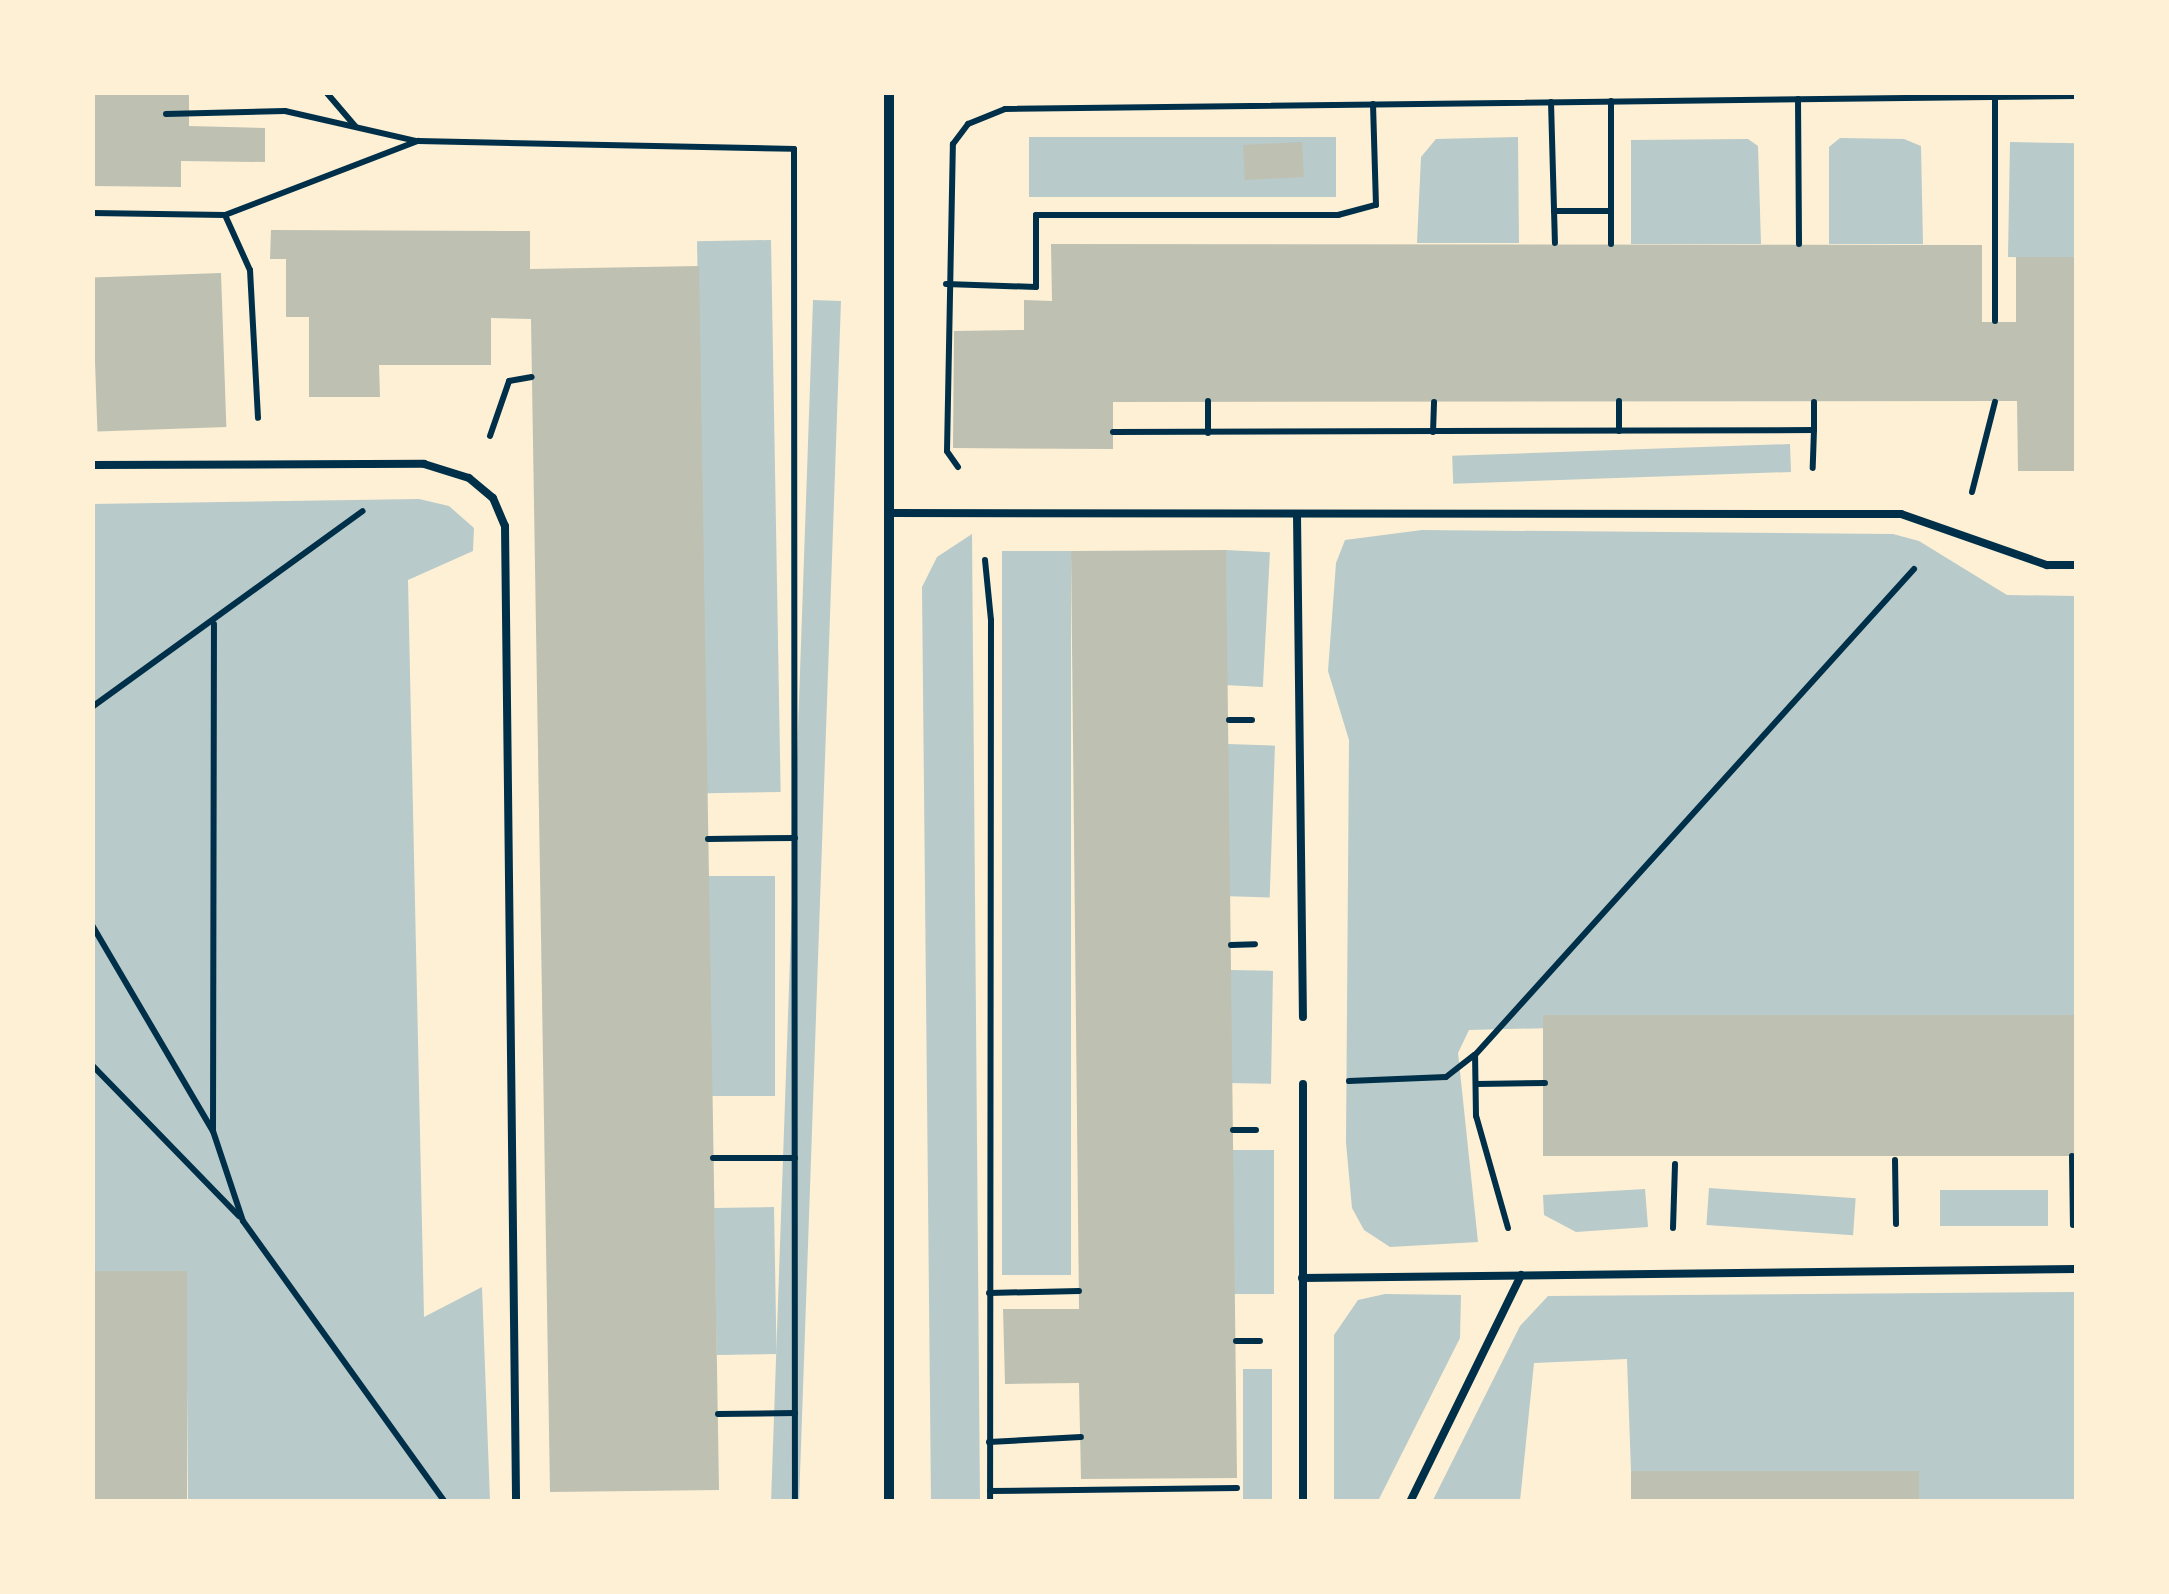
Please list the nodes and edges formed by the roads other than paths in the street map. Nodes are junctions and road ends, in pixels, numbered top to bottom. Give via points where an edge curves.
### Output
1 (889, 92) edge
2 (92, 465) edge
3 (890, 513) junction
4 (1298, 515) junction
5 (2076, 565) edge
6 (1303, 1018) dead end
7 (1302, 1084) road end
8 (2075, 1269) edge
9 (1521, 1275) junction
10 (1302, 1278) junction
11 (516, 1502) edge
12 (889, 1502) edge
13 (1304, 1502) edge
14 (1410, 1502) edge

1 - 3 street
2 - 11 lane via 424,464 469,478 493,498 505,526
3 - 4 lane
3 - 12 street
4 - 5 lane via 1900,514 2047,565
4 - 6 lane
7 - 10 lane
8 - 9 lane
9 - 10 lane
9 - 14 lane
10 - 13 lane

